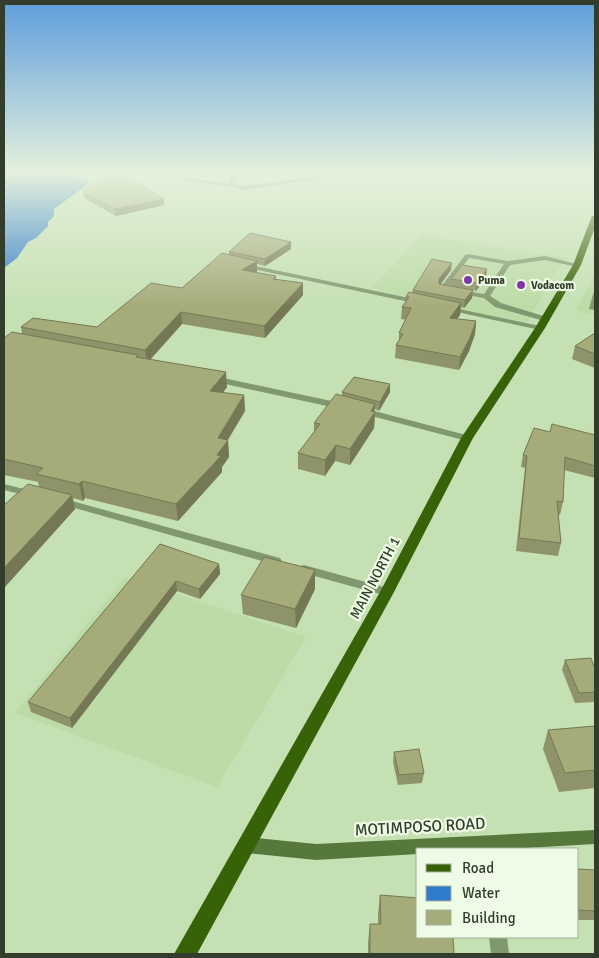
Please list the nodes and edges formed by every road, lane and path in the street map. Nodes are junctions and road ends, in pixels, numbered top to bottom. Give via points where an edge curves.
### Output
1 (595, 218) edge
2 (508, 263) junction
3 (241, 265) edge
4 (577, 265) junction
5 (486, 296) junction
6 (423, 303) edge
7 (442, 307) edge
8 (542, 323) junction
9 (206, 378) edge
10 (347, 407) edge
11 (356, 410) edge
12 (467, 438) junction
13 (4, 487) edge
14 (387, 592) junction
15 (595, 837) edge
16 (247, 845) junction
17 (485, 846) edge
18 (416, 848) edge
19 (429, 848) edge
20 (498, 938) edge
21 (185, 954) edge
22 (500, 954) edge

1 - 4 main road, MAIN NORTH 1
2 - 4 street via 545,258
2 - 5 street
2 - 5 street via 466,256 442,289
3 - 6 street
4 - 8 main road, MAIN NORTH 1
5 - 8 street via 498,305
7 - 8 street
8 - 12 main road, MAIN NORTH 1
9 - 10 street
11 - 12 street
12 - 14 main road, MAIN NORTH 1
13 - 14 street
14 - 16 main road, MAIN NORTH 1
15 - 17 street, MOTIMPOSO ROAD
16 - 18 street, MOTIMPOSO ROAD via 316,852
16 - 21 main road, MAIN NORTH 1
17 - 19 street, MOTIMPOSO ROAD
20 - 22 street

